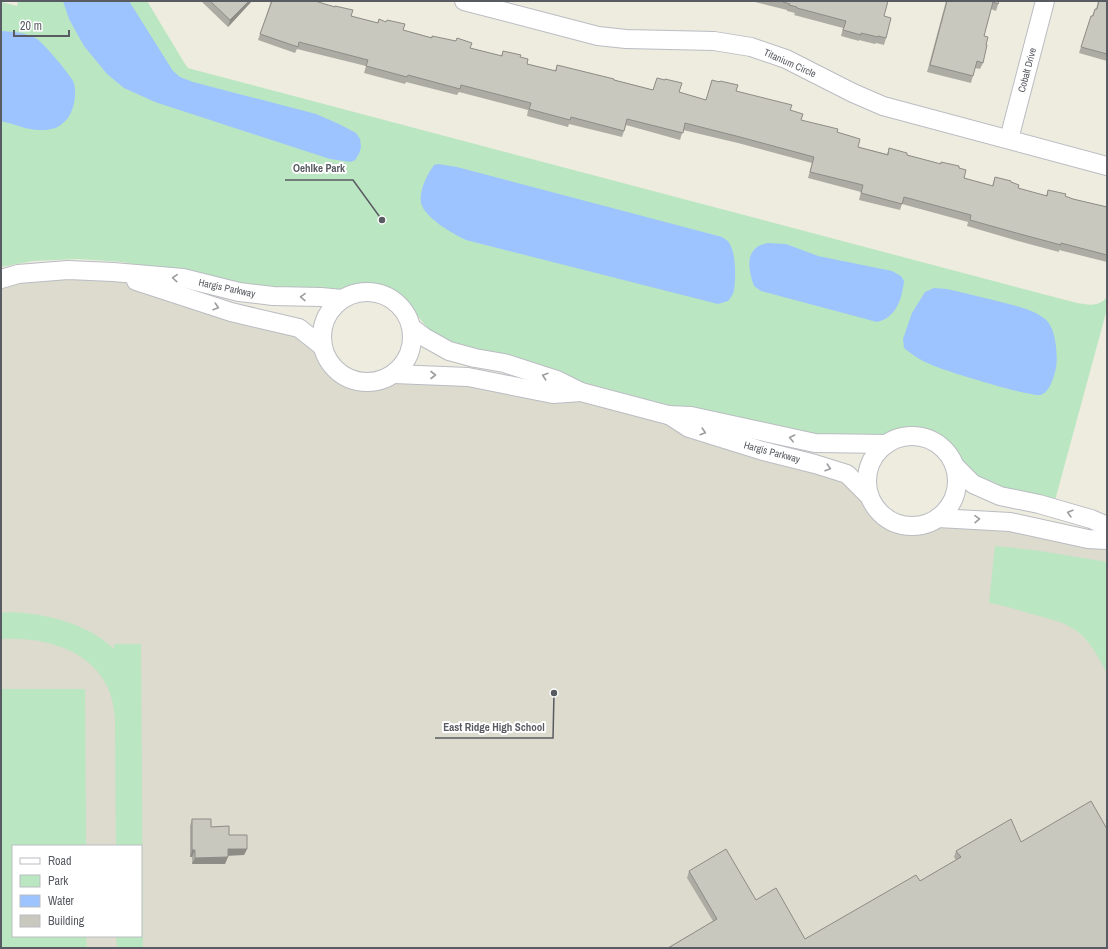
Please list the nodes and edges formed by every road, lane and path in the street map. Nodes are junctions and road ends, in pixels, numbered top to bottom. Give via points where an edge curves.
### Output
1 (464, 1) edge
2 (1045, 1) edge
3 (1009, 139) junction
4 (1107, 166) edge
5 (113, 272) junction
6 (1, 278) edge
7 (342, 299) junction
8 (412, 328) junction
9 (323, 347) junction
10 (394, 374) junction
11 (581, 392) junction
12 (668, 415) junction
13 (887, 444) junction
14 (954, 465) junction
15 (870, 497) junction
16 (938, 518) junction
17 (1107, 526) edge
18 (1107, 540) edge

1 - 3 street, Titanium Circle via 598,36 714,41 751,47 786,60 883,106
2 - 3 street, Cobalt Drive
3 - 4 street, Titanium Circle
5 - 6 street, Hargis Parkway via 68,270
7 -> 5 street, Hargis Parkway via 239,292 183,278
5 -> 9 street, Hargis Parkway via 231,312 299,328
7 - 8 street via 363,292 385,295 398,303 407,314
7 - 9 street via 332,308 325,320 322,333
8 - 10 street via 409,354
11 -> 8 street, Hargis Parkway via 557,380 449,350
9 - 10 street via 332,365 351,379 367,382
10 -> 11 street, Hargis Parkway via 468,377 553,394
11 - 12 street, Hargis Parkway
13 -> 12 street, Hargis Parkway via 815,443 692,416
12 -> 15 street, Hargis Parkway via 689,428 848,474
13 - 14 street via 899,438 912,436 926,438 948,453
13 - 15 street via 876,454 869,468 867,482
14 - 16 street via 957,480 955,494 948,508
17 -> 14 street via 1039,504 1000,496 973,484
15 - 16 street via 877,510 889,520 900,524 925,524
16 -> 18 street via 1010,522 1088,539

